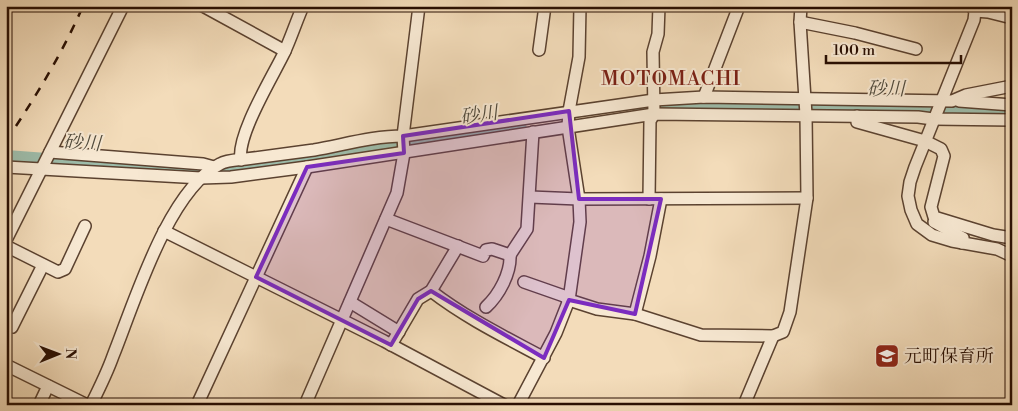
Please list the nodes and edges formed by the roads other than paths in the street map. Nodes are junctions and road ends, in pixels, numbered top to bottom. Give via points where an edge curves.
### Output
1 (123, 6) edge
2 (203, 6) edge
3 (303, 6) edge
4 (419, 6) edge
5 (545, 6) edge
6 (580, 6) edge
7 (659, 6) edge
8 (739, 6) edge
9 (801, 6) edge
10 (973, 9) edge
11 (1012, 18) edge
12 (800, 22) junction
13 (916, 48) dead end
14 (539, 50) dead end
15 (285, 51) junction
16 (1012, 86) edge
17 (704, 97) junction
18 (654, 100) junction
19 (806, 100) junction
20 (947, 101) junction
21 (1012, 105) edge
22 (569, 112) junction
23 (654, 114) junction
24 (806, 115) junction
25 (856, 116) junction
26 (933, 119) junction
27 (1012, 120) edge
28 (568, 127) junction
29 (533, 132) junction
30 (404, 136) junction
31 (925, 141) junction
32 (50, 152) junction
33 (404, 153) junction
34 (241, 160) junction
35 (6, 167) edge
36 (214, 167) junction
37 (307, 167) junction
38 (40, 170) junction
39 (201, 178) junction
40 (530, 196) junction
41 (807, 198) junction
42 (579, 199) junction
43 (655, 199) junction
44 (934, 217) junction
45 (386, 219) junction
46 (84, 226) dead end
47 (164, 231) junction
48 (1012, 238) edge
49 (6, 240) edge
50 (962, 243) junction
51 (6, 246) edge
52 (458, 246) junction
53 (510, 255) junction
54 (1012, 256) edge
55 (43, 265) junction
56 (256, 277) junction
57 (524, 282) dead end
58 (431, 291) junction
59 (569, 300) junction
60 (350, 302) junction
61 (486, 307) dead end
62 (635, 314) junction
63 (341, 321) junction
64 (6, 326) edge
65 (399, 332) junction
66 (773, 336) junction
67 (392, 345) junction
68 (544, 358) junction
69 (6, 365) edge
70 (48, 386) junction
71 (39, 405) edge
72 (87, 405) edge
73 (91, 405) edge
74 (197, 405) edge
75 (305, 405) edge
76 (504, 405) edge
77 (518, 405) edge
78 (744, 405) edge

1 - 32 street
2 - 15 street
3 - 15 street
4 - 30 street
5 - 14 street
6 - 22 street via 579,57
7 - 18 street via 654,52
8 - 17 street
9 - 12 street
10 - 11 street
10 - 20 street via 974,20
12 - 13 street
12 - 19 street
15 - 34 street via 248,125
16 - 20 street
17 - 18 street
17 - 19 street
18 - 22 street
18 - 23 street
19 - 20 street
19 - 24 street
20 - 21 street
20 - 26 street
22 - 28 street
22 - 30 street
23 - 24 street
23 - 28 street
23 - 43 street via 650,121
24 - 25 street
24 - 41 street
25 - 26 street
25 - 31 street via 857,122
26 - 27 street
26 - 31 street
28 - 29 street
28 - 42 street
29 - 33 street
29 - 40 street
30 - 33 street
30 - 34 street
31 - 44 street via 941,149 944,156 930,208
31 - 50 street via 910,182 911,210 917,224 932,235
32 - 36 street
32 - 38 street
33 - 37 street
33 - 45 street via 397,193
34 - 36 street via 222,162
35 - 38 street
36 - 39 street
37 - 39 street
37 - 56 street
38 - 39 street
38 - 49 street
39 - 47 street
40 - 42 street
40 - 53 street via 527,229
41 - 43 street
41 - 66 street via 790,312 783,332
42 - 43 street
42 - 59 street via 580,222
43 - 62 street via 650,256
44 - 48 street via 993,236
44 - 50 street via 934,223 962,238
45 - 52 street
45 - 60 street
46 - 55 street via 65,269 58,272
47 - 56 street
47 - 73 street
50 - 54 street via 997,249
51 - 55 street
52 - 53 street via 483,256 486,250 492,249
52 - 58 street
53 - 61 street via 503,281 493,301
55 - 64 street via 12,327
56 - 63 street
56 - 74 street
57 - 59 street
58 - 65 street via 418,299
58 - 68 street
59 - 62 street via 597,309
59 - 68 street
60 - 63 street
60 - 65 street
62 - 66 street via 701,335
63 - 67 street
63 - 75 street
65 - 67 street
66 - 78 street
67 - 76 street
68 - 77 street
69 - 70 street
70 - 71 street
70 - 72 street

